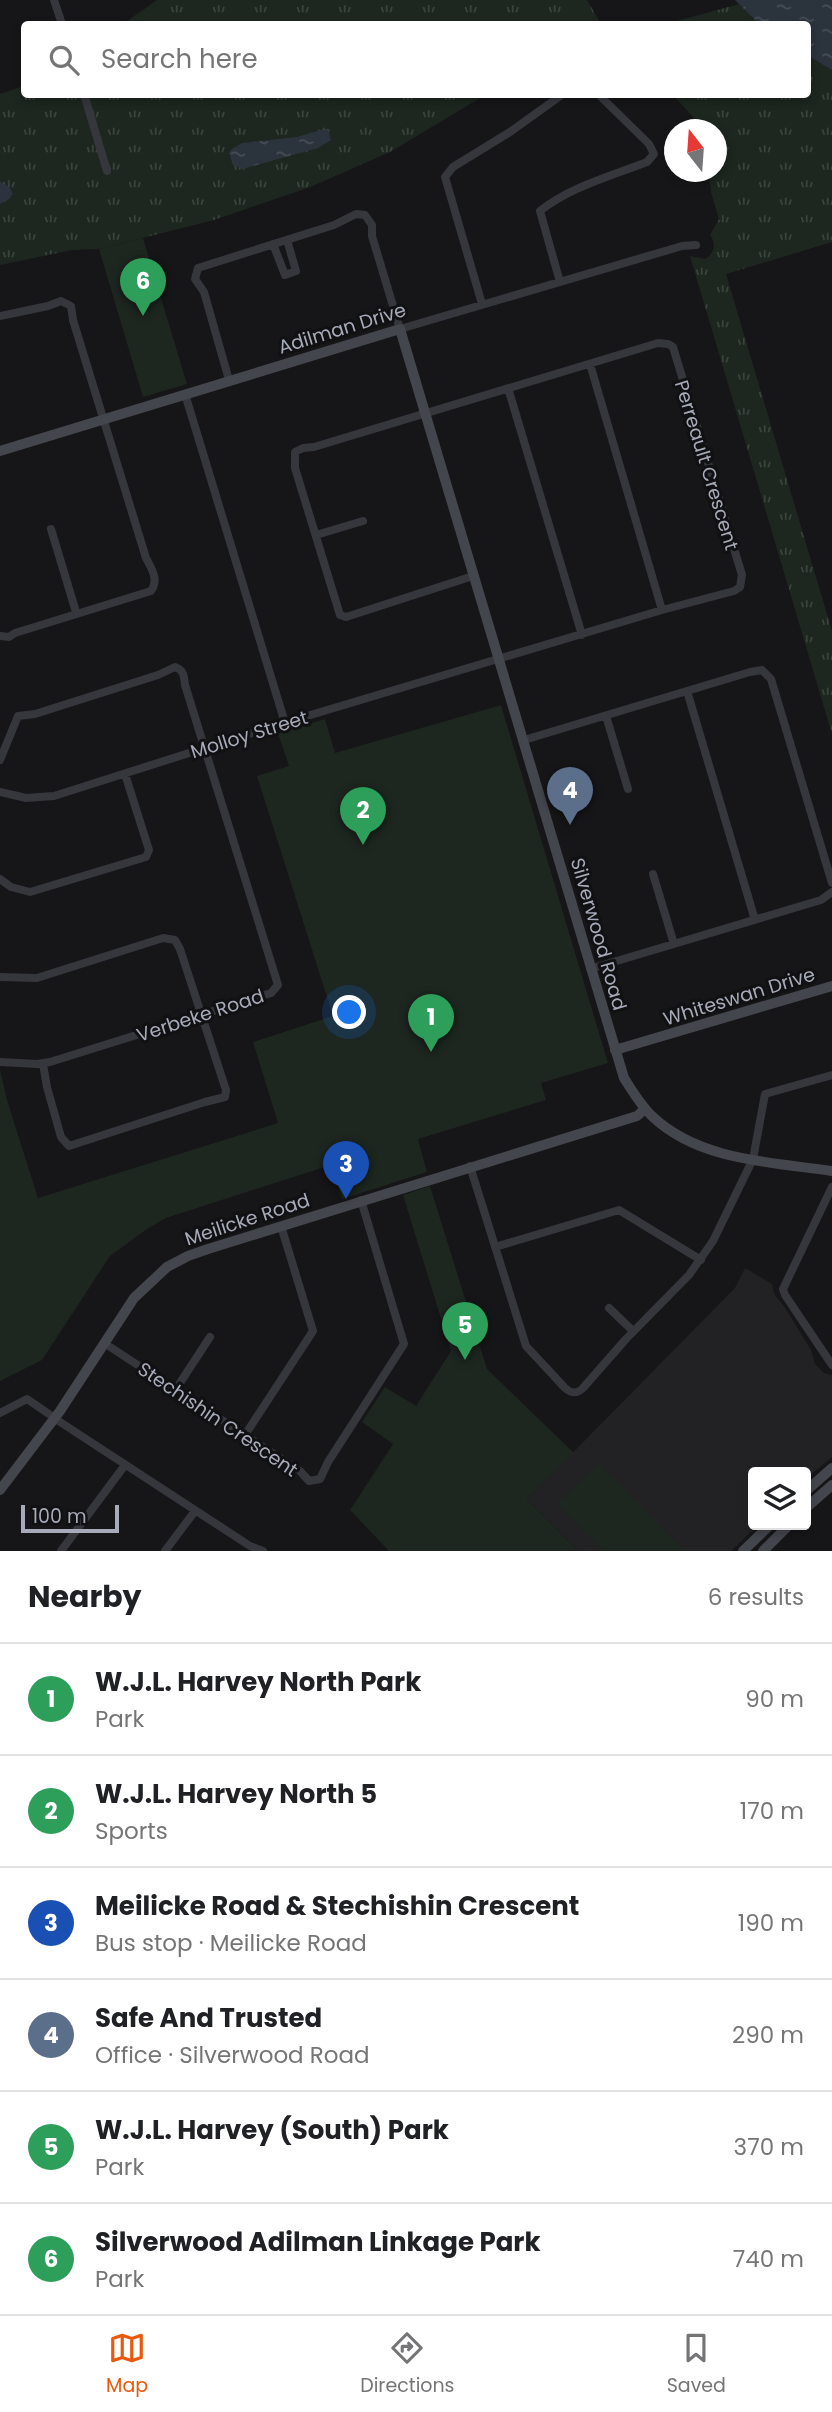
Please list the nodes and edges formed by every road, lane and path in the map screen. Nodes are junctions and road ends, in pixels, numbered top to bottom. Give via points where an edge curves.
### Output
1 (54, 0) edge
2 (61, 21) edge
3 (85, 98) edge
4 (557, 98) edge
5 (602, 98) edge
6 (107, 171) dead end
7 (287, 240) junction
8 (274, 244) junction
9 (696, 245) dead end
10 (560, 282) junction
11 (482, 304) junction
12 (0, 316) edge
13 (400, 329) junction
14 (590, 364) junction
15 (229, 380) junction
16 (509, 388) junction
17 (185, 394) junction
18 (425, 414) junction
19 (103, 419) junction
20 (0, 451) edge
21 (363, 522) dead end
22 (51, 529) dead end
23 (316, 535) junction
24 (473, 576) junction
25 (662, 610) junction
26 (76, 612) junction
27 (582, 635) junction
28 (0, 636) edge
29 (498, 659) junction
30 (687, 691) junction
31 (606, 716) junction
32 (285, 723) junction
33 (524, 740) junction
34 (205, 748) junction
35 (0, 760) edge
36 (125, 774) junction
37 (628, 789) dead end
38 (0, 792) edge
39 (653, 874) dead end
40 (0, 879) edge
41 (832, 883) edge
42 (832, 892) edge
43 (755, 920) junction
44 (674, 944) junction
45 (590, 969) junction
46 (0, 977) edge
47 (832, 986) edge
48 (201, 1014) junction
49 (615, 1050) junction
50 (0, 1062) edge
51 (43, 1064) junction
52 (832, 1075) edge
53 (645, 1109) junction
54 (753, 1159) junction
55 (470, 1166) junction
56 (832, 1171) edge
57 (832, 1188) edge
58 (361, 1200) junction
59 (281, 1226) junction
60 (495, 1247) junction
61 (701, 1260) junction
62 (609, 1308) dead end
63 (633, 1331) junction
64 (210, 1337) dead end
65 (104, 1343) junction
66 (832, 1365) edge
67 (176, 1389) junction
68 (0, 1413) edge
69 (51, 1416) junction
70 (246, 1435) junction
71 (125, 1465) junction
72 (832, 1468) edge
73 (2, 1484) edge
74 (832, 1485) edge
75 (811, 1487) edge
76 (811, 1504) edge
77 (195, 1511) junction
78 (765, 1530) edge
79 (784, 1530) edge
80 (61, 1551) edge
81 (165, 1551) edge
82 (263, 1551) edge
83 (743, 1551) edge
84 (763, 1551) edge

1 - 2 street
3 - 6 street
4 - 11 street via 453,167 445,177
5 - 10 street via 654,154 647,162 569,192 540,211
7 - 8 street
7 - 8 street via 296,271 285,275
7 - 13 street via 356,214 369,218
8 - 15 street via 203,265 196,272
9 - 10 street, Adilman Drive
10 - 11 street, Adilman Drive
11 - 13 street, Adilman Drive
12 - 19 street via 61,301 71,306
13 - 15 street, Adilman Drive
13 - 18 street, Silverwood Road
14 - 16 street, Perreault Crescent
14 - 25 street
14 - 25 street, Perreault Crescent via 658,343 673,347 742,575 734,591
15 - 17 street, Adilman Drive
16 - 18 street, Perreault Crescent
16 - 27 street
17 - 19 street, Adilman Drive
17 - 32 street
18 - 23 street, Perreault Crescent via 295,452 295,468
18 - 24 street, Silverwood Road
19 - 20 street, Adilman Drive
19 - 26 street via 155,586
21 - 23 street
22 - 26 street
23 - 24 street via 337,607 346,617
24 - 29 street, Silverwood Road
25 - 27 street, Perreault Crescent
26 - 28 street via 9,637
27 - 29 street, Perreault Crescent
29 - 32 street, Molloy Street
29 - 33 street, Silverwood Road
30 - 31 street
30 - 41 street via 762,670 771,679
30 - 43 street
31 - 33 street
31 - 37 street
32 - 34 street, Molloy Street
33 - 45 street, Silverwood Road
34 - 35 street via 184,674 175,667 18,716
34 - 36 street, Molloy Street
34 - 48 street, Verbeke Road via 278,985 271,993
36 - 38 street, Molloy Street via 54,796 26,798
36 - 40 street via 149,850 146,857 30,892
39 - 44 street
42 - 43 street via 821,901
43 - 44 street
44 - 45 street
45 - 49 street, Silverwood Road
46 - 48 street via 37,978 170,938 178,943
47 - 49 street, Whiteswan Drive
48 - 51 street, Verbeke Road
48 - 51 street via 226,1090 225,1097 217,1100 69,1146 61,1137
49 - 53 street, Silverwood Road via 624,1078
50 - 51 street, Verbeke Road
52 - 54 street via 765,1094
53 - 54 street, Silverwood Road via 694,1145
53 - 55 street, Meilicke Road via 637,1116
54 - 56 street, Silverwood Road
54 - 61 street
55 - 58 street, Meilicke Road
55 - 60 street
57 - 66 street via 783,1289
58 - 59 street, Meilicke Road
58 - 70 street, Stechishin Crescent via 404,1344 320,1479 309,1481
59 - 65 street, Meilicke Road via 167,1267 134,1297
59 - 70 street via 313,1331
60 - 61 street via 619,1210
60 - 63 street via 526,1346 570,1393 581,1390
61 - 63 street
62 - 63 street
64 - 67 street
65 - 67 street, Stechishin Crescent
65 - 69 street, Meilicke Road
67 - 70 street, Stechishin Crescent
68 - 69 street via 27,1399
69 - 71 street
69 - 73 street, Meilicke Road
71 - 77 street
71 - 80 street
72 - 75 street
74 - 76 street
77 - 81 street
77 - 82 street
78 - 83 street
79 - 84 street

